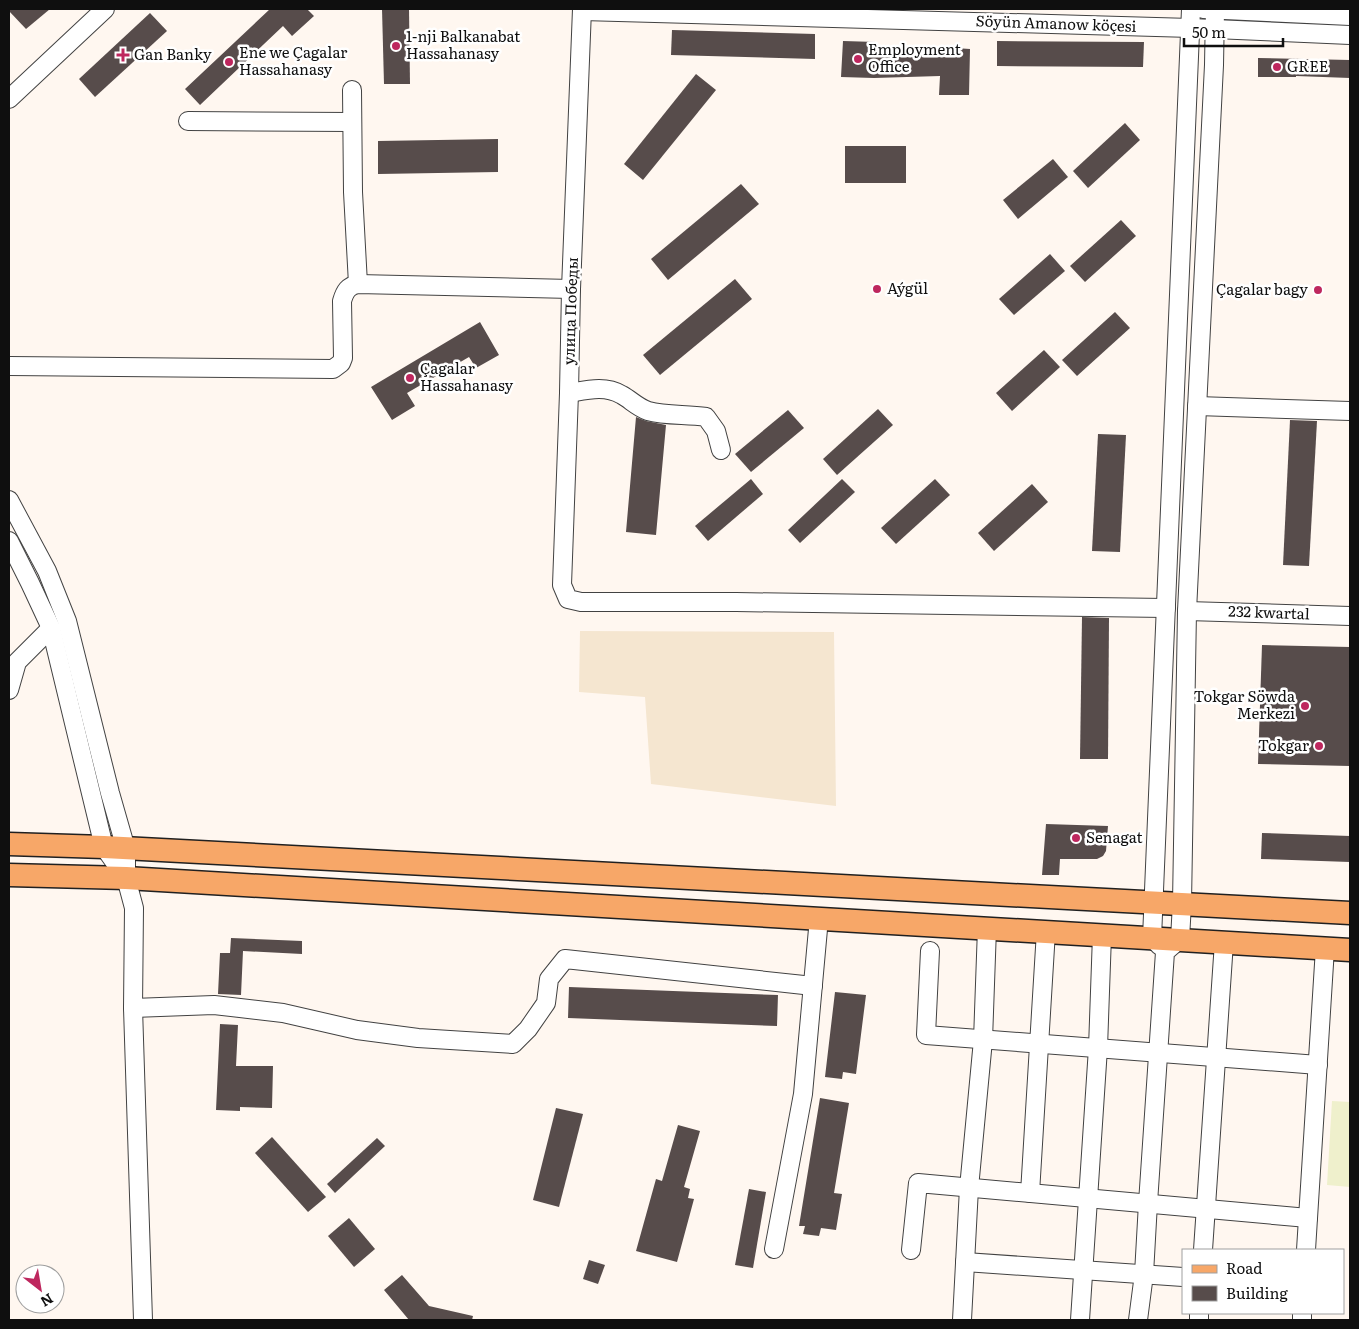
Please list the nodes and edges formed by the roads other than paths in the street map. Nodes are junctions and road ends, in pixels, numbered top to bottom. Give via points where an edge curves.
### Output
1 (106, 9) edge
2 (1191, 9) edge
3 (1207, 9) edge
4 (582, 10) edge
5 (1350, 16) edge
6 (1190, 28) junction
7 (1214, 30) junction
8 (1350, 35) edge
9 (352, 90) dead end
10 (9, 99) edge
11 (188, 121) dead end
12 (352, 122) junction
13 (358, 284) junction
14 (571, 289) junction
15 (9, 366) edge
16 (569, 393) junction
17 (1197, 406) junction
18 (1350, 410) edge
19 (721, 450) dead end
20 (9, 500) edge
21 (9, 541) edge
22 (1166, 608) junction
23 (1187, 611) junction
24 (1350, 616) edge
25 (51, 628) junction
26 (9, 690) edge
27 (9, 844) edge
28 (115, 848) junction
29 (9, 875) edge
30 (126, 878) junction
31 (1154, 902) junction
32 (1182, 903) junction
33 (1350, 913) edge
34 (819, 918) junction
35 (986, 928) junction
36 (1046, 931) junction
37 (1102, 935) junction
38 (1224, 942) junction
39 (1166, 943) junction
40 (1325, 948) junction
41 (1350, 950) edge
42 (930, 951) dead end
43 (813, 986) junction
44 (133, 1008) junction
45 (983, 1040) junction
46 (1040, 1044) junction
47 (1098, 1048) junction
48 (1158, 1053) junction
49 (1216, 1057) junction
50 (1318, 1065) junction
51 (969, 1188) junction
52 (1030, 1193) junction
53 (1088, 1198) junction
54 (1148, 1203) junction
55 (1207, 1209) junction
56 (1308, 1218) junction
57 (774, 1249) dead end
58 (1203, 1249) edge
59 (1306, 1249) edge
60 (910, 1250) dead end
61 (965, 1262) junction
62 (1084, 1270) junction
63 (1144, 1274) junction
64 (1182, 1277) edge
65 (143, 1320) edge
66 (962, 1320) edge
67 (1080, 1320) edge
68 (1138, 1320) edge

1 - 10 street
2 - 6 street
3 - 5 street
3 - 7 street
4 - 6 street, Söyün Amanow köçesi
4 - 14 street, улица Победы
6 - 7 street, Söyün Amanow köçesi
6 - 22 street
7 - 8 street, Söyün Amanow köçesi
7 - 17 street
9 - 12 street
11 - 12 street
12 - 13 street
13 - 14 street
13 - 15 street via 352,285 344,294 343,358 333,369
14 - 16 street, улица Победы
16 - 19 street via 599,388 612,390 650,411 706,417 716,431
16 - 22 street, улица Победы via 562,585 568,599 581,602
17 - 18 street
17 - 23 street
20 - 28 street via 47,571 66,621 110,793
21 - 25 street
22 - 31 street
23 - 24 street, 232 kwartal
23 - 32 street
25 - 26 street via 18,662
25 - 28 street
27 - 28 main road
28 - 30 street
28 - 31 main road
29 - 30 main road
30 - 34 main road
30 - 44 street via 134,908
31 - 32 main road
31 - 39 street
32 - 33 main road
32 - 39 street
34 - 35 main road
34 - 43 street
35 - 36 main road
35 - 45 street
36 - 37 main road
36 - 46 street
37 - 39 main road
37 - 47 street
38 - 39 main road
38 - 40 main road
38 - 49 street
39 - 48 street
40 - 41 main road
40 - 50 street
42 - 45 street via 926,1035
43 - 44 street via 564,959 549,979 546,1003 513,1044 418,1038 358,1030 283,1013 214,1005
43 - 57 street via 803,1094
44 - 65 street
45 - 46 street
45 - 51 street
46 - 47 street
46 - 52 street
47 - 48 street
47 - 53 street
48 - 49 street
48 - 54 street
49 - 50 street
49 - 55 street
50 - 56 street
51 - 52 street
51 - 60 street via 918,1183
51 - 61 street
52 - 53 street
53 - 54 street
53 - 62 street
54 - 55 street
54 - 63 street
55 - 56 street
55 - 58 street
56 - 59 street
61 - 62 street
61 - 66 street
62 - 63 street
62 - 67 street
63 - 64 street
63 - 68 street

